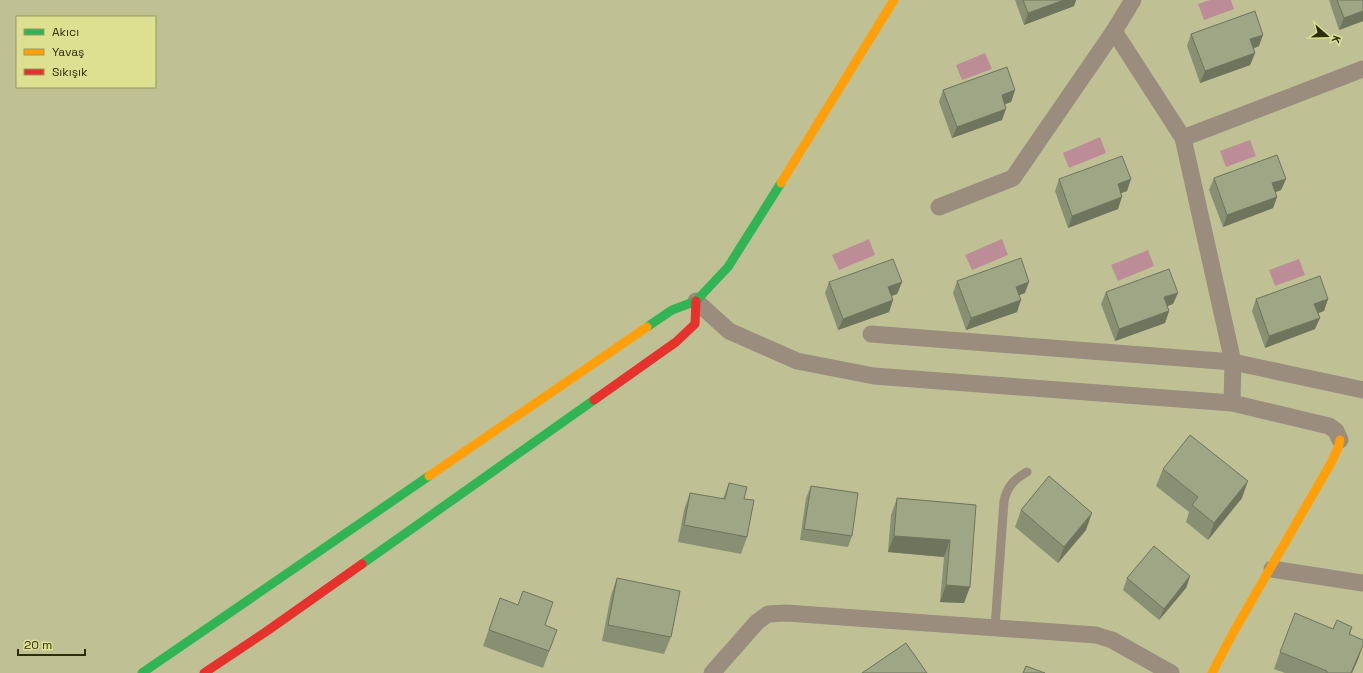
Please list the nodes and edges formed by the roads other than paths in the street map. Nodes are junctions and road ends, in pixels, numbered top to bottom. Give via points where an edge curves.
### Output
1 (894, 0) edge
2 (1133, 0) edge
3 (1114, 31) junction
4 (1363, 69) edge
5 (1183, 138) junction
6 (939, 207) dead end
7 (696, 301) junction
8 (871, 334) dead end
9 (1233, 362) junction
10 (1363, 390) edge
11 (1232, 403) junction
12 (1340, 440) joint
13 (1027, 472) dead end
14 (1272, 569) junction
15 (1363, 583) edge
16 (995, 627) junction
17 (142, 673) edge
18 (204, 673) edge
19 (712, 673) edge
20 (1171, 673) edge
21 (1212, 673) edge

1 - 7 main road via 728,267
2 - 3 street
3 - 5 street
3 - 6 street via 1013,178
4 - 5 street
5 - 9 street
7 - 11 street via 729,331 797,361 874,376
7 - 17 main road via 672,310
7 - 18 main road via 695,324 676,342
8 - 9 street
9 - 10 street
9 - 11 street
11 - 12 street via 1329,426 1336,431
12 - 14 main road via 1331,463
13 - 16 lane via 1011,484 1004,501
14 - 15 street
14 - 21 main road
16 - 19 street via 786,613 768,614 757,622
16 - 20 street via 1096,635 1112,640

